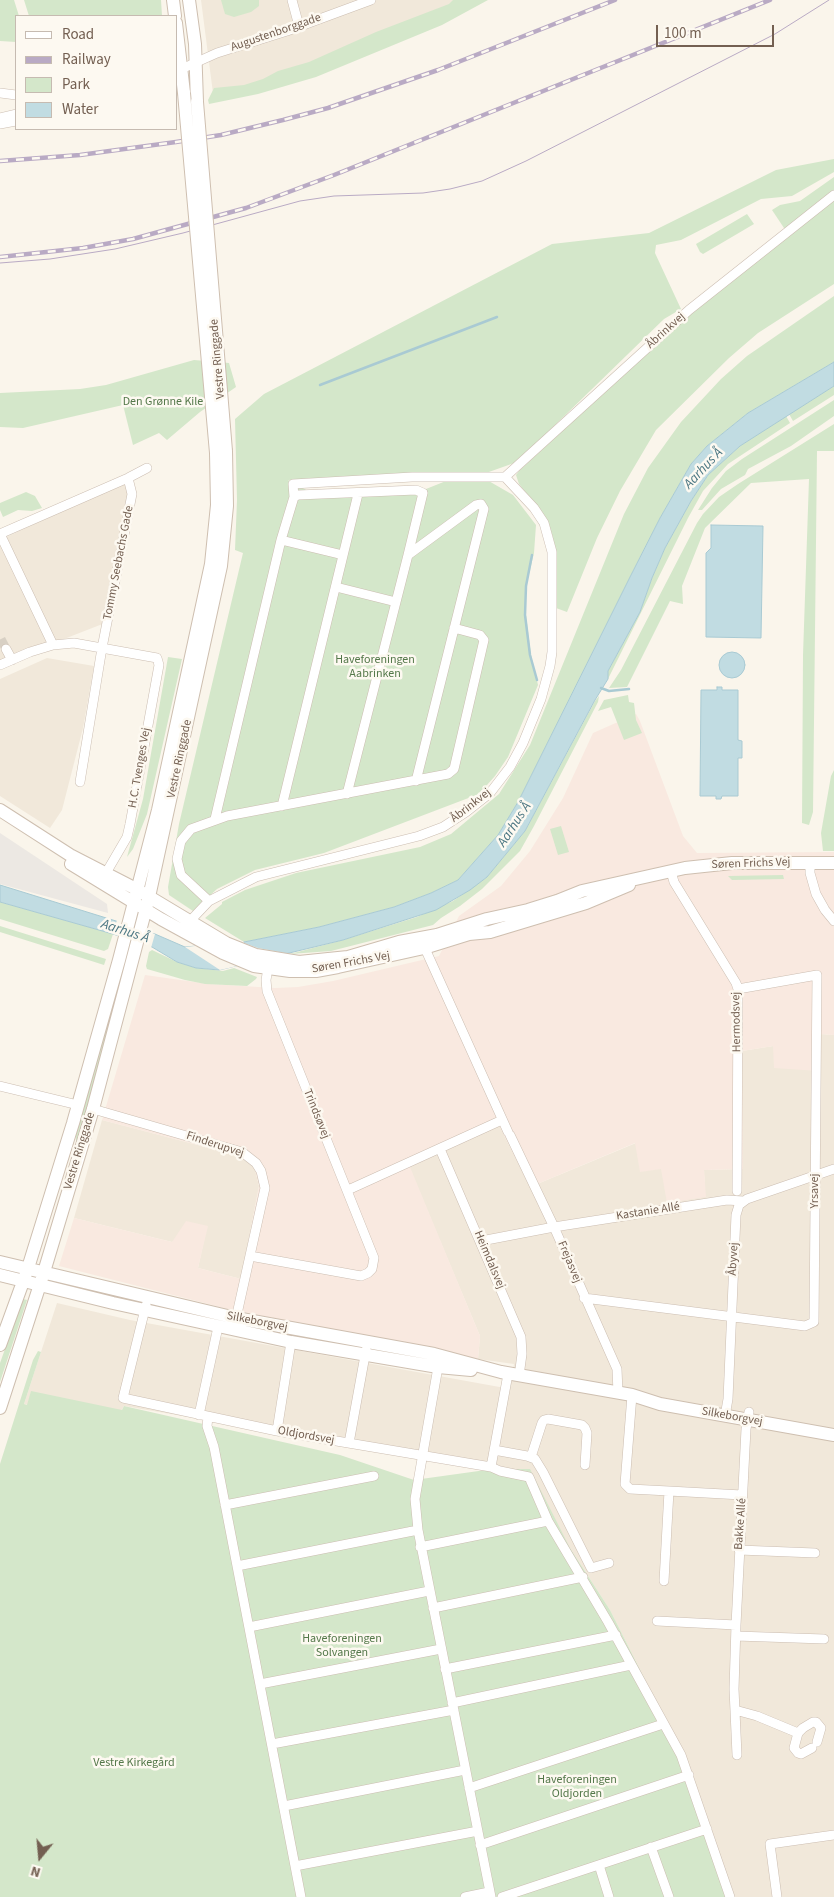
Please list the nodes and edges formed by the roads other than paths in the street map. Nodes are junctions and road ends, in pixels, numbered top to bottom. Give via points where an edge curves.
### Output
1 (173, 0) edge
2 (189, 0) edge
3 (292, 0) edge
4 (371, 0) edge
5 (175, 15) edge
6 (299, 26) junction
7 (178, 52) edge
8 (196, 62) junction
9 (179, 67) edge
10 (190, 92) junction
11 (15, 114) edge
12 (0, 118) edge
13 (15, 121) edge
14 (0, 124) edge
15 (834, 195) edge
16 (221, 452) junction
17 (147, 468) dead end
18 (505, 477) junction
19 (128, 478) junction
20 (358, 494) junction
21 (294, 497) junction
22 (0, 534) edge
23 (281, 540) junction
24 (344, 555) junction
25 (408, 555) junction
26 (336, 587) junction
27 (396, 602) junction
28 (454, 628) junction
29 (53, 645) junction
30 (102, 648) junction
31 (6, 649) tunnel mouth
32 (12, 660) junction
33 (0, 665) edge
34 (416, 780) junction
35 (80, 782) dead end
36 (347, 794) junction
37 (282, 806) junction
38 (0, 810) edge
39 (0, 818) edge
40 (215, 819) junction
41 (810, 863) junction
42 (834, 863) edge
43 (671, 871) junction
44 (106, 873) junction
45 (135, 895) junction
46 (209, 901) junction
47 (148, 904) junction
48 (190, 921) junction
49 (834, 921) edge
50 (423, 943) junction
51 (269, 963) junction
52 (738, 989) junction
53 (0, 1086) edge
54 (78, 1105) junction
55 (93, 1109) junction
56 (502, 1120) junction
57 (440, 1149) junction
58 (834, 1169) edge
59 (815, 1176) junction
60 (348, 1190) junction
61 (737, 1191) dead end
62 (742, 1201) junction
63 (554, 1227) junction
64 (481, 1241) junction
65 (250, 1256) junction
66 (0, 1262) edge
67 (28, 1268) junction
68 (44, 1272) junction
69 (0, 1275) edge
70 (24, 1281) junction
71 (40, 1285) junction
72 (584, 1298) junction
73 (146, 1304) junction
74 (731, 1317) junction
75 (235, 1324) junction
76 (218, 1327) junction
77 (291, 1342) junction
78 (367, 1342) junction
79 (0, 1345) edge
80 (365, 1355) junction
81 (438, 1367) junction
82 (509, 1374) junction
83 (618, 1393) junction
84 (632, 1395) junction
85 (0, 1408) edge
86 (726, 1412) junction
87 (199, 1415) junction
88 (748, 1416) junction
89 (208, 1417) junction
90 (834, 1427) edge
91 (277, 1430) junction
92 (834, 1434) edge
93 (349, 1443) junction
94 (494, 1450) junction
95 (423, 1456) junction
96 (531, 1457) junction
97 (586, 1465) dead end
98 (491, 1466) junction
99 (374, 1476) dead end
100 (669, 1491) junction
101 (742, 1496) junction
102 (225, 1504) junction
103 (548, 1521) junction
104 (418, 1530) junction
105 (420, 1547) junction
106 (739, 1550) junction
107 (815, 1553) dead end
108 (609, 1563) dead end
109 (237, 1566) junction
110 (583, 1577) junction
111 (664, 1581) dead end
112 (429, 1591) junction
113 (433, 1608) junction
114 (657, 1621) dead end
115 (736, 1625) junction
116 (249, 1626) junction
117 (616, 1635) junction
118 (736, 1636) junction
119 (824, 1639) dead end
120 (441, 1650) junction
121 (631, 1665) junction
122 (445, 1669) junction
123 (260, 1684) junction
124 (453, 1707) junction
125 (735, 1710) junction
126 (663, 1724) junction
127 (798, 1733) junction
128 (272, 1744) junction
129 (737, 1755) dead end
130 (465, 1770) junction
131 (689, 1775) junction
132 (469, 1788) junction
133 (284, 1806) junction
134 (707, 1829) junction
135 (478, 1831) junction
136 (834, 1835) edge
137 (480, 1845) junction
138 (651, 1847) junction
139 (598, 1865) junction
140 (296, 1866) junction
141 (490, 1895) edge
142 (301, 1897) edge
143 (466, 1897) edge
144 (502, 1897) edge
145 (609, 1897) edge
146 (669, 1897) edge
147 (730, 1897) edge
148 (777, 1897) edge

1 - 5 street
2 - 8 street
3 - 6 street
4 - 6 street, Augustenborggade
6 - 8 street, Augustenborggade
7 - 9 street
8 - 9 street, Augustenborggade
8 - 10 street
9 - 10 street
10 - 16 street, Vestre Ringgade, bridge
11 - 12 street
13 - 14 street
15 - 18 street, Åbrinkvej via 689,310
16 - 45 street, Vestre Ringgade via 207,583 165,778
16 - 47 street, Vestre Ringgade via 227,506 221,566
17 - 19 street
18 - 21 street via 412,477 293,484
18 - 46 street, Åbrinkvej via 544,523 552,552 550,666 541,699 510,767 490,793 443,828 256,877
19 - 22 street
19 - 30 street, Tommy Seebachs Gade via 132,494
20 - 21 street
20 - 24 street
20 - 25 street via 416,490 423,493
21 - 23 street
22 - 29 street
23 - 24 street
23 - 40 street
24 - 26 street
25 - 27 street
25 - 28 street via 476,505 482,504
26 - 27 street
26 - 37 street
27 - 36 street
28 - 34 street
28 - 34 street via 480,634 484,640 454,769 448,774
29 - 30 street via 74,643
29 - 32 street
30 - 35 street, Tommy Seebachs Gade
30 - 44 street, H.C. Tvenges Vej via 157,658 159,665 127,837
31 - 32 street
32 - 33 street
34 - 36 street
36 - 37 street
37 - 40 street
38 - 44 street, Søren Frichs Vej via 70,855
39 - 45 street, Søren Frichs Vej
40 - 46 street via 191,829 181,841 177,859 181,874
41 - 42 street, Søren Frichs Vej
41 - 43 street, Søren Frichs Vej via 732,863
41 - 49 street via 816,894
43 - 50 street, Søren Frichs Vej via 582,891 528,910 487,919
43 - 52 street, Hermodsvej via 674,882
44 - 45 street, Søren Frichs Vej
45 - 47 street, Søren Frichs Vej
45 - 54 street, Vestre Ringgade
46 - 48 street, Åbrinkvej
47 - 48 street, Søren Frichs Vej
47 - 51 street, Søren Frichs Vej via 208,945 248,964
47 - 55 street, Vestre Ringgade
48 - 51 street, Søren Frichs Vej via 226,943
50 - 51 street, Søren Frichs Vej via 399,942 327,960
50 - 56 street, Frejasvej
51 - 60 street, Trindsøvej via 266,992
52 - 59 street, Yrsavej via 816,975
52 - 61 street, Hermodsvej
53 - 54 street
54 - 67 street, Vestre Ringgade
55 - 65 street, Finderupvej via 250,1157 261,1171 264,1188
55 - 68 street, Vestre Ringgade
56 - 57 street
56 - 63 street, Frejasvej
57 - 60 street
57 - 64 street, Heimdalsvej
58 - 59 street
59 - 62 street
59 - 74 street, Yrsavej via 814,1322 805,1326
60 - 65 street, Trindsøvej via 374,1258 368,1273 361,1276
62 - 63 street, Kastanie Allé via 727,1200
62 - 74 street, Åbyvej via 736,1215
63 - 64 street, Kastanie Allé
63 - 72 street, Frejasvej
64 - 82 street, Heimdalsvej via 521,1337 522,1354
65 - 75 street, Finderupvej
66 - 67 street, Silkeborgvej
67 - 68 street, Silkeborgvej
67 - 70 street, Vestre Ringgade
68 - 71 street, Vestre Ringgade
68 - 73 street, Silkeborgvej
69 - 70 street, Silkeborgvej
70 - 71 street, Silkeborgvej
70 - 79 street, Vestre Ringgade
71 - 73 street, Silkeborgvej
71 - 85 street, Vestre Ringgade
72 - 74 street
72 - 83 street, Frejasvej via 617,1369
73 - 75 street, Silkeborgvej
73 - 76 street, Silkeborgvej
73 - 87 street, Oldjordsvej via 123,1398
74 - 86 street, Åbyvej
75 - 76 street, Silkeborgvej
75 - 77 street, Silkeborgvej
75 - 78 street, Silkeborgvej
76 - 87 street, Silkeborgvej
77 - 80 street, Silkeborgvej
77 - 91 street, Silkeborgvej
78 - 80 street
78 - 82 street, Silkeborgvej via 434,1354
80 - 81 street, Silkeborgvej
80 - 93 street
81 - 82 street, Silkeborgvej
81 - 95 street
82 - 83 street, Silkeborgvej
82 - 94 street
83 - 84 street, Silkeborgvej
84 - 86 street, Silkeborgvej via 656,1395
84 - 100 street via 625,1484 630,1489
86 - 88 street, Silkeborgvej
87 - 89 street, Oldjordsvej
88 - 90 street, Silkeborgvej
88 - 92 street, Silkeborgvej
88 - 101 street, Bakke Allé
89 - 91 street, Oldjordsvej
89 - 102 street via 207,1426
91 - 93 street, Oldjordsvej
93 - 95 street, Oldjordsvej
94 - 96 street
94 - 98 street
95 - 98 street, Oldjordsvej
95 - 104 street via 415,1499
96 - 97 street via 542,1423 548,1419 584,1426
96 - 108 street via 543,1472 591,1568
98 - 103 street, Oldjordsvej via 529,1478
99 - 102 street
100 - 101 street
100 - 111 street
101 - 106 street, Bakke Allé
102 - 109 street
103 - 105 street
103 - 110 street, Oldjordsvej
104 - 105 street
104 - 109 street
105 - 112 street
106 - 107 street
106 - 115 street, Bakke Allé
109 - 116 street
110 - 113 street
110 - 117 street, Oldjordsvej
112 - 113 street
112 - 116 street
113 - 120 street
114 - 115 street
115 - 118 street, Bakke Allé
116 - 123 street
117 - 121 street, Oldjordsvej
117 - 122 street
118 - 119 street
118 - 125 street, Bakke Allé
120 - 122 street
120 - 123 street
121 - 124 street
121 - 126 street, Oldjordsvej
122 - 124 street
123 - 128 street
124 - 128 street
124 - 130 street
125 - 127 street
125 - 129 street, Bakke Allé
126 - 131 street, Oldjordsvej
126 - 132 street
127 - 127 street via 816,1722 821,1728 815,1745 805,1754 795,1751
128 - 133 street
130 - 132 street
130 - 133 street
131 - 134 street, Oldjordsvej
131 - 137 street
132 - 135 street
133 - 140 street
134 - 138 street
134 - 147 street, Oldjordsvej
135 - 137 street
135 - 140 street
136 - 148 street via 770,1844
137 - 141 street
138 - 139 street
138 - 146 street
139 - 144 street
139 - 145 street
140 - 142 street
141 - 143 street

